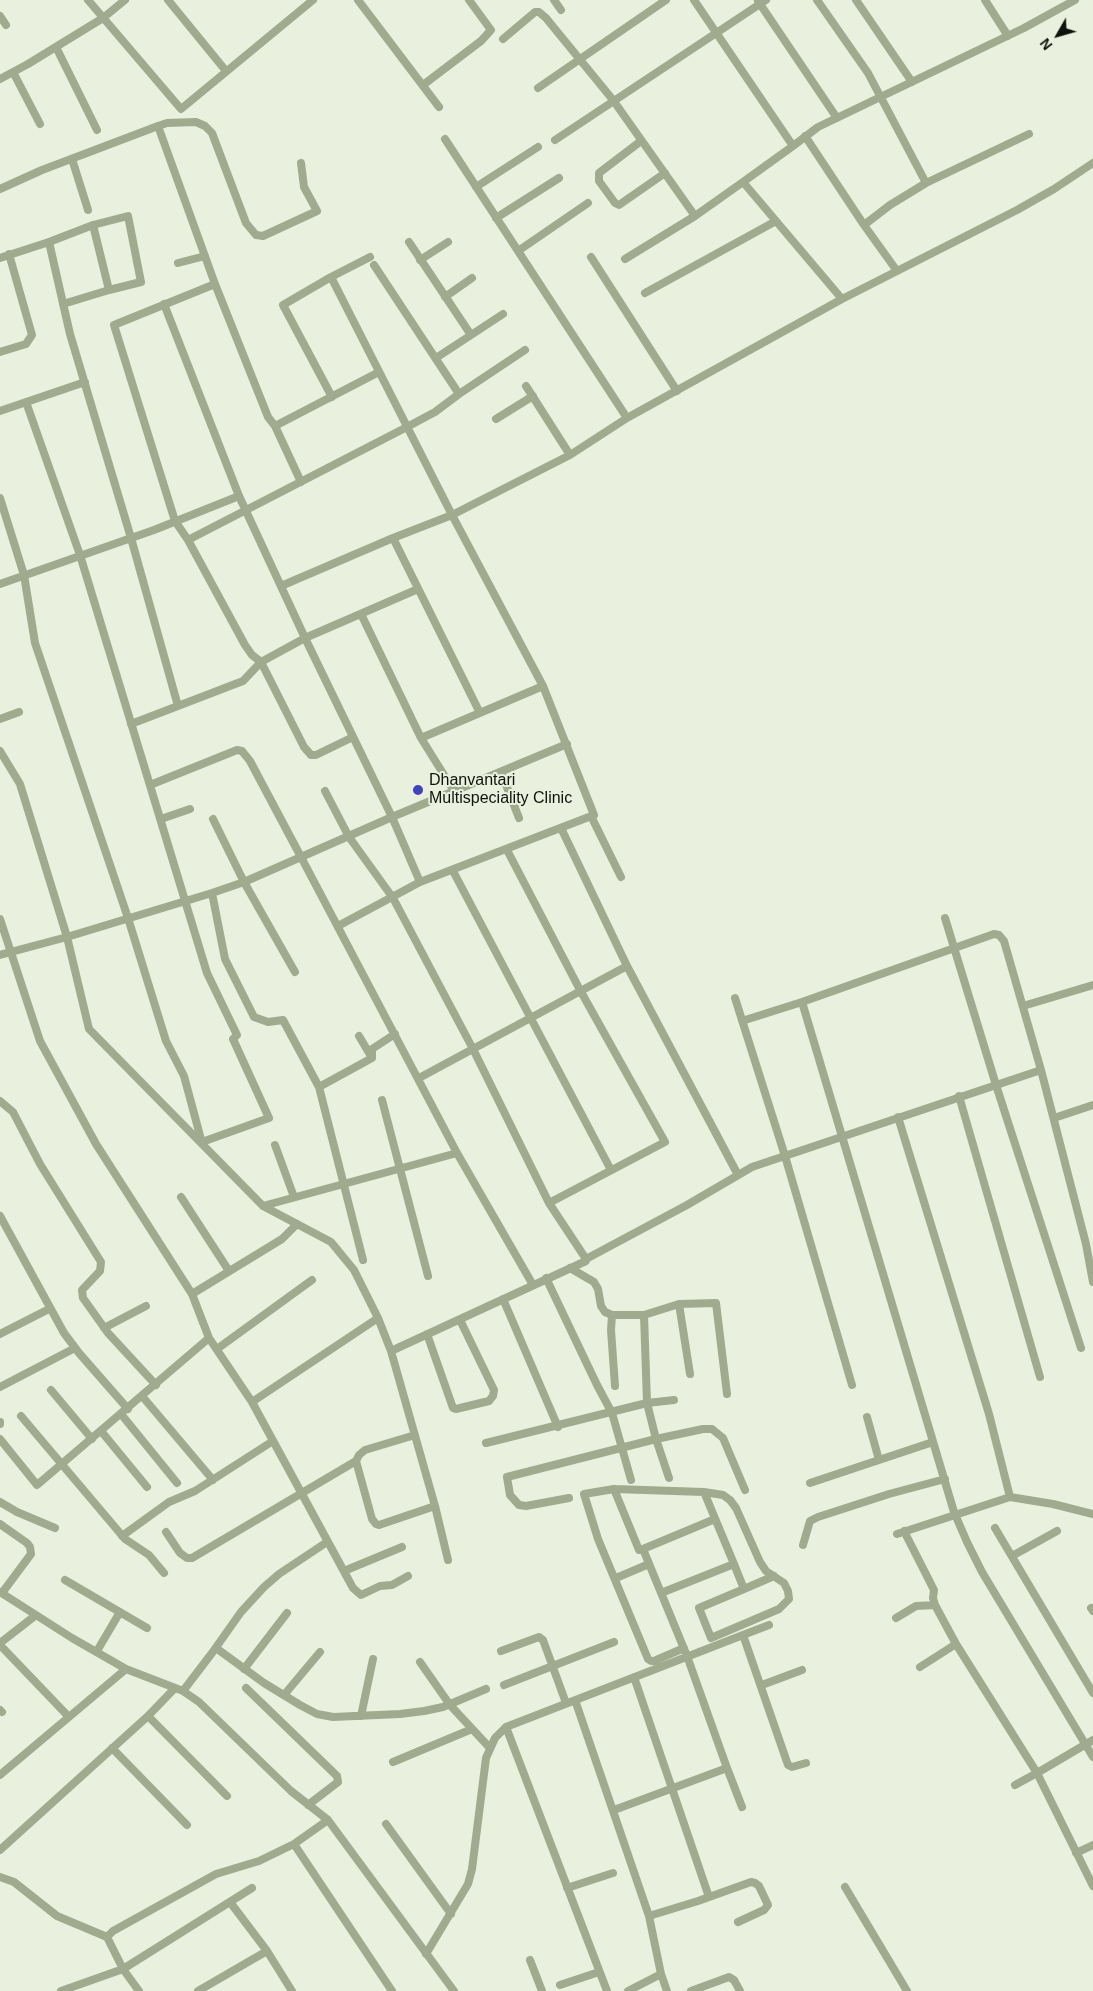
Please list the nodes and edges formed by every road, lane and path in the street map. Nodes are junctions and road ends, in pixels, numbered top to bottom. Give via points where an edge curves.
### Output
1 (88, 0) edge
2 (125, 0) edge
3 (168, 0) edge
4 (313, 0) edge
5 (358, 0) edge
6 (480, 0) edge
7 (554, 0) edge
8 (666, 0) edge
9 (694, 0) edge
10 (817, 0) edge
11 (856, 0) edge
12 (985, 0) edge
13 (1075, 0) edge
14 (761, 1) edge
15 (471, 3) edge
16 (561, 10) dead end
17 (0, 16) edge
18 (103, 18) junction
19 (6, 25) dead end
20 (716, 33) junction
21 (1008, 36) junction
22 (503, 39) dead end
23 (56, 47) junction
24 (580, 58) junction
25 (226, 71) junction
26 (13, 72) junction
27 (0, 79) edge
28 (912, 82) junction
29 (423, 85) junction
30 (538, 88) dead end
31 (879, 96) junction
32 (613, 100) junction
33 (440, 107) dead end
34 (837, 118) junction
35 (40, 124) dead end
36 (158, 126) junction
37 (98, 130) dead end
38 (1029, 134) dead end
39 (805, 136) junction
40 (444, 139) dead end
41 (555, 140) dead end
42 (642, 141) junction
43 (793, 146) junction
44 (538, 147) dead end
45 (72, 159) junction
46 (301, 163) dead end
47 (1093, 163) edge
48 (665, 173) junction
49 (559, 178) dead end
50 (743, 182) junction
51 (926, 183) junction
52 (476, 187) junction
53 (0, 189) edge
54 (588, 204) dead end
55 (88, 210) dead end
56 (695, 216) junction
57 (496, 218) junction
58 (776, 221) junction
59 (93, 225) junction
60 (864, 225) junction
61 (49, 242) junction
62 (409, 242) dead end
63 (448, 242) dead end
64 (518, 251) junction
65 (9, 254) junction
66 (205, 256) junction
67 (591, 257) dead end
68 (0, 258) edge
69 (625, 259) dead end
70 (420, 260) junction
71 (178, 263) dead end
72 (897, 271) junction
73 (331, 277) junction
74 (472, 278) dead end
75 (215, 284) junction
76 (109, 290) junction
77 (645, 293) dead end
78 (445, 297) junction
79 (842, 299) junction
80 (63, 304) junction
81 (164, 304) junction
82 (504, 314) dead end
83 (470, 335) junction
84 (525, 350) dead end
85 (0, 352) edge
86 (436, 358) junction
87 (379, 372) junction
88 (85, 382) junction
89 (526, 386) dead end
90 (677, 391) junction
91 (459, 394) junction
92 (532, 396) junction
93 (332, 397) junction
94 (26, 402) junction
95 (0, 411) edge
96 (627, 418) junction
97 (496, 419) dead end
98 (275, 426) junction
99 (407, 428) junction
100 (570, 455) junction
101 (301, 482) junction
102 (239, 496) junction
103 (0, 498) edge
104 (246, 510) junction
105 (452, 515) junction
106 (175, 521) junction
107 (132, 538) junction
108 (393, 538) junction
109 (188, 540) junction
110 (80, 555) junction
111 (24, 575) junction
112 (0, 584) edge
113 (281, 586) junction
114 (418, 589) junction
115 (361, 614) junction
116 (305, 638) junction
117 (261, 662) junction
118 (543, 686) junction
119 (178, 706) junction
120 (19, 712) dead end
121 (480, 713) junction
122 (0, 719) edge
123 (132, 724) junction
124 (353, 737) junction
125 (421, 738) junction
126 (567, 744) junction
127 (0, 751) edge
128 (500, 772) junction
129 (150, 785) junction
130 (325, 791) dead end
131 (454, 791) junction
132 (190, 809) dead end
133 (591, 816) junction
134 (392, 817) junction
135 (519, 818) dead end
136 (160, 819) junction
137 (213, 819) dead end
138 (562, 828) junction
139 (349, 837) junction
140 (507, 850) junction
141 (301, 857) junction
142 (452, 871) junction
143 (621, 877) dead end
144 (244, 882) junction
145 (420, 882) junction
146 (212, 893) junction
147 (393, 898) junction
148 (185, 900) junction
149 (128, 918) junction
150 (945, 918) dead end
151 (0, 919) edge
152 (338, 926) junction
153 (67, 937) junction
154 (954, 948) junction
155 (9, 952) junction
156 (0, 955) edge
157 (627, 966) junction
158 (295, 972) dead end
159 (1093, 985) edge
160 (580, 990) junction
161 (735, 998) dead end
162 (802, 1002) junction
163 (1023, 1006) junction
164 (530, 1018) junction
165 (742, 1021) junction
166 (395, 1034) junction
167 (359, 1036) dead end
168 (473, 1049) junction
169 (372, 1058) junction
170 (1041, 1070) junction
171 (419, 1078) junction
172 (996, 1085) junction
173 (319, 1086) junction
174 (959, 1096) junction
175 (382, 1100) dead end
176 (0, 1102) edge
177 (1093, 1105) edge
178 (898, 1117) junction
179 (1054, 1118) junction
180 (842, 1136) junction
181 (202, 1144) junction
182 (275, 1144) dead end
183 (457, 1153) junction
184 (785, 1156) junction
185 (400, 1169) junction
186 (611, 1170) junction
187 (738, 1175) junction
188 (344, 1183) junction
189 (181, 1197) dead end
190 (294, 1197) junction
191 (549, 1203) junction
192 (263, 1206) junction
193 (0, 1216) edge
194 (297, 1224) junction
195 (586, 1259) junction
196 (363, 1260) dead end
197 (570, 1268) junction
198 (229, 1271) junction
199 (428, 1276) dead end
200 (546, 1278) junction
201 (312, 1280) dead end
202 (1093, 1282) edge
203 (533, 1285) junction
204 (192, 1294) junction
205 (504, 1299) junction
206 (679, 1304) junction
207 (146, 1306) dead end
208 (50, 1309) junction
209 (612, 1315) junction
210 (644, 1315) junction
211 (378, 1318) junction
212 (460, 1320) junction
213 (104, 1328) junction
214 (0, 1334) edge
215 (427, 1334) junction
216 (209, 1338) junction
217 (74, 1348) junction
218 (1080, 1348) dead end
219 (217, 1350) junction
220 (391, 1351) junction
221 (690, 1374) dead end
222 (1040, 1378) dead end
223 (156, 1385) junction
224 (852, 1385) dead end
225 (615, 1386) dead end
226 (0, 1388) edge
227 (51, 1390) dead end
228 (727, 1394) dead end
229 (142, 1396) junction
230 (674, 1400) dead end
231 (252, 1402) junction
232 (647, 1403) junction
233 (124, 1411) junction
234 (612, 1412) junction
235 (21, 1416) dead end
236 (867, 1417) dead end
237 (558, 1427) junction
238 (101, 1431) junction
239 (415, 1435) junction
240 (92, 1439) junction
241 (0, 1440) edge
242 (656, 1440) junction
243 (273, 1441) junction
244 (933, 1442) junction
245 (486, 1443) dead end
246 (623, 1448) junction
247 (879, 1460) junction
248 (356, 1462) junction
249 (62, 1464) junction
250 (669, 1478) dead end
251 (945, 1479) junction
252 (213, 1480) junction
253 (631, 1480) dead end
254 (177, 1483) dead end
255 (810, 1483) dead end
256 (147, 1487) dead end
257 (614, 1488) junction
258 (745, 1490) dead end
259 (704, 1492) junction
260 (301, 1493) junction
261 (1010, 1497) junction
262 (569, 1498) dead end
263 (0, 1502) edge
264 (436, 1506) junction
265 (955, 1514) junction
266 (1093, 1514) edge
267 (715, 1519) junction
268 (0, 1524) edge
269 (55, 1528) dead end
270 (995, 1528) dead end
271 (1057, 1531) dead end
272 (166, 1532) dead end
273 (122, 1536) junction
274 (327, 1542) junction
275 (803, 1544) dead end
276 (402, 1547) dead end
277 (643, 1549) junction
278 (1012, 1556) junction
279 (448, 1560) dead end
280 (649, 1564) junction
281 (734, 1564) junction
282 (344, 1571) junction
283 (164, 1573) dead end
284 (408, 1576) dead end
285 (774, 1576) junction
286 (616, 1578) junction
287 (65, 1580) dead end
288 (744, 1589) junction
289 (1, 1593) edge
290 (661, 1593) junction
291 (935, 1605) junction
292 (120, 1612) junction
293 (287, 1613) dead end
294 (36, 1615) junction
295 (896, 1618) dead end
296 (769, 1625) dead end
297 (147, 1628) dead end
298 (743, 1635) junction
299 (614, 1642) dead end
300 (0, 1644) edge
301 (956, 1644) junction
302 (216, 1648) junction
303 (97, 1651) junction
304 (501, 1651) dead end
305 (320, 1652) dead end
306 (686, 1652) junction
307 (373, 1659) dead end
308 (420, 1662) dead end
309 (553, 1666) junction
310 (920, 1667) dead end
311 (244, 1668) junction
312 (126, 1669) junction
313 (802, 1670) dead end
314 (634, 1677) junction
315 (504, 1685) dead end
316 (762, 1685) junction
317 (246, 1688) dead end
318 (486, 1689) dead end
319 (179, 1690) junction
320 (1093, 1694) edge
321 (284, 1695) junction
322 (576, 1700) junction
323 (566, 1703) junction
324 (450, 1705) junction
325 (68, 1716) junction
326 (148, 1716) junction
327 (361, 1716) junction
328 (506, 1727) junction
329 (472, 1729) junction
330 (1089, 1742) edge
331 (489, 1747) junction
332 (112, 1748) junction
333 (1093, 1757) edge
334 (394, 1762) dead end
335 (806, 1763) dead end
336 (727, 1768) junction
337 (1, 1772) edge
338 (1037, 1773) junction
339 (1015, 1785) dead end
340 (673, 1788) junction
341 (227, 1796) dead end
342 (308, 1805) junction
343 (742, 1807) dead end
344 (614, 1810) junction
345 (328, 1820) junction
346 (386, 1824) dead end
347 (187, 1825) dead end
348 (294, 1844) junction
349 (1093, 1845) edge
350 (0, 1850) edge
351 (1076, 1853) junction
352 (613, 1873) dead end
353 (0, 1877) edge
354 (1093, 1886) edge
355 (846, 1887) dead end
356 (252, 1888) dead end
357 (567, 1888) junction
358 (709, 1897) junction
359 (230, 1902) junction
360 (451, 1914) junction
361 (649, 1916) junction
362 (738, 1922) dead end
363 (107, 1937) junction
364 (267, 1951) junction
365 (426, 1954) junction
366 (530, 1960) dead end
367 (123, 1969) junction
368 (599, 1972) junction
369 (661, 1974) junction
370 (560, 1985) dead end
371 (61, 1991) edge
372 (139, 1991) edge
373 (198, 1991) edge
374 (292, 1991) edge
375 (392, 1991) edge
376 (454, 1991) edge
377 (542, 1991) edge
378 (606, 1991) edge
379 (628, 1991) edge
380 (667, 1991) edge
381 (691, 1991) edge
382 (740, 1991) edge
383 (907, 1991) edge

1 - 18 street
2 - 18 street
3 - 25 street
4 - 25 street
5 - 29 street
6 - 15 street
7 - 16 street
8 - 24 street
9 - 20 street
10 - 31 street via 868,73
11 - 28 street
12 - 21 street
13 - 21 street
14 - 20 street
14 - 34 street
15 - 29 street via 491,30
17 - 19 street
18 - 23 street
18 - 25 street via 181,109
20 - 32 street
20 - 43 street
21 - 28 street
22 - 24 street via 530,15 539,12
23 - 26 street
23 - 37 street
24 - 30 street
24 - 32 street
26 - 27 street
26 - 35 street
28 - 31 street
29 - 33 street
31 - 34 street
31 - 51 street
32 - 41 street
32 - 42 street
34 - 39 street
36 - 45 street
36 - 46 street via 196,122 212,133 246,223 256,235 263,236 318,211 304,187
36 - 66 street
38 - 51 street
39 - 43 street
39 - 60 street
40 - 52 street
42 - 48 street
42 - 48 street via 598,173 599,181 619,205
43 - 50 street
44 - 52 street
45 - 53 street
45 - 55 street
47 - 72 street via 1038,199
48 - 56 street
49 - 57 street
50 - 56 street
50 - 58 street
51 - 60 street
52 - 57 street
54 - 64 street
56 - 69 street
57 - 64 street
58 - 77 street
58 - 79 street
59 - 61 street
59 - 76 street
59 - 76 street via 128,216 141,282
60 - 72 street
61 - 65 street
61 - 80 street
62 - 70 street
63 - 70 street
64 - 96 street
65 - 68 street
65 - 85 street via 32,335 26,344
66 - 71 street
66 - 75 street
67 - 90 street
70 - 78 street
72 - 79 street
73 - 86 street via 372,261
73 - 87 street
73 - 93 street via 283,305
74 - 78 street
75 - 81 street
75 - 98 street via 268,417
76 - 80 street
78 - 83 street
79 - 90 street
80 - 88 street
81 - 102 street
81 - 106 street via 114,325
82 - 83 street
83 - 86 street
84 - 91 street
86 - 91 street
87 - 93 street
87 - 99 street
88 - 94 street
88 - 107 street
89 - 92 street
90 - 96 street
91 - 99 street
92 - 97 street
92 - 100 street
93 - 98 street
94 - 95 street
94 - 110 street
96 - 100 street
98 - 101 street
99 - 101 street
99 - 105 street
100 - 105 street
101 - 104 street
102 - 104 street
102 - 106 street
103 - 111 street
104 - 109 street
104 - 113 street
105 - 108 street
105 - 118 street
106 - 107 street
106 - 109 street
107 - 110 street
107 - 119 street
108 - 113 street
108 - 114 street
109 - 117 street via 244,644
110 - 111 street
110 - 123 street
111 - 112 street
111 - 149 street via 35,643
113 - 116 street
114 - 115 street
114 - 121 street
115 - 116 street
115 - 125 street
116 - 117 street
116 - 124 street
117 - 119 street via 242,681
117 - 124 street via 311,755
118 - 121 street
118 - 126 street
119 - 123 street
120 - 122 street
121 - 125 street
123 - 129 street
124 - 134 street
125 - 131 street
126 - 128 street
126 - 133 street via 594,815
127 - 153 street via 20,784
128 - 131 street
128 - 135 street
129 - 136 street
129 - 141 street via 237,750 242,751
130 - 139 street
131 - 134 street
132 - 136 street
133 - 138 street
133 - 143 street
134 - 139 street
134 - 145 street
136 - 148 street
137 - 144 street
138 - 140 street
138 - 157 street
139 - 141 street
139 - 147 street
140 - 142 street
140 - 160 street
141 - 144 street
141 - 152 street
142 - 145 street
142 - 164 street
144 - 146 street
144 - 158 street
145 - 147 street
146 - 148 street
146 - 173 street via 225,959 254,1016 268,1022 284,1020
147 - 152 street
147 - 168 street
148 - 149 street
148 - 181 street via 207,973 237,1035 233,1039 269,1118
149 - 153 street
149 - 181 street via 166,1041 184,1076
150 - 154 street
151 - 155 street
152 - 166 street
153 - 155 street
153 - 181 street via 89,1029
154 - 162 street
154 - 163 street via 999,935 1004,941
154 - 172 street
155 - 156 street
155 - 204 street via 40,1041 96,1144
157 - 160 street
157 - 187 street
159 - 163 street
160 - 164 street
160 - 186 street via 665,1142
161 - 165 street
162 - 165 street
162 - 180 street
163 - 170 street
164 - 168 street
164 - 186 street
165 - 184 street
166 - 169 street via 372,1049
166 - 171 street
167 - 169 street
168 - 171 street
168 - 191 street
169 - 173 street
170 - 172 street
170 - 179 street
171 - 183 street
172 - 174 street
172 - 218 street
173 - 188 street
174 - 178 street
174 - 222 street
175 - 185 street
176 - 213 street via 13,1112 40,1164 101,1262 100,1271 82,1290 83,1298
177 - 179 street
178 - 180 street
178 - 261 street via 989,1414
179 - 202 street
180 - 184 street
180 - 244 street
181 - 192 street
182 - 190 street
183 - 185 street
183 - 203 street
184 - 187 street
184 - 224 street
185 - 188 street
185 - 199 street
186 - 191 street
187 - 195 street
188 - 190 street
188 - 196 street
189 - 198 street
190 - 192 street
191 - 195 street
192 - 194 street
193 - 208 street
194 - 198 street via 282,1239
194 - 211 street via 331,1242 354,1270
195 - 197 street
197 - 200 street
197 - 209 street via 594,1282 601,1306
198 - 204 street
200 - 203 street
200 - 234 street
201 - 219 street
203 - 205 street
204 - 216 street
205 - 212 street
205 - 237 street
206 - 210 street
206 - 221 street
206 - 228 street via 716,1304
207 - 213 street
208 - 214 street
208 - 217 street
209 - 210 street
209 - 225 street
210 - 232 street
211 - 220 street
211 - 231 street
212 - 215 street
212 - 215 street via 494,1390 489,1401 453,1408
213 - 223 street
215 - 220 street
216 - 219 street
216 - 223 street
217 - 226 street
217 - 233 street
219 - 231 street
220 - 239 street
223 - 229 street
227 - 240 street
229 - 233 street
229 - 252 street
230 - 232 street
231 - 243 street
232 - 234 street
232 - 242 street
233 - 238 street
233 - 254 street
234 - 237 street
234 - 246 street
235 - 249 street
236 - 247 street
237 - 245 street
238 - 240 street
238 - 256 street
239 - 248 street via 365,1450
239 - 264 street
240 - 249 street
241 - 249 street via 37,1484
242 - 246 street
242 - 250 street
242 - 258 street via 712,1429 719,1433
243 - 252 street
243 - 260 street
244 - 247 street
244 - 251 street
246 - 253 street
246 - 262 street via 507,1477 510,1495 519,1505
247 - 255 street
248 - 260 street
248 - 264 street via 372,1519 379,1526
249 - 273 street
251 - 265 street
251 - 275 street via 818,1517 810,1521
252 - 273 street via 169,1502
257 - 259 street
257 - 277 street via 639,1550
257 - 286 street via 584,1494 598,1539
259 - 267 street
259 - 285 street via 723,1495 730,1500 760,1562
260 - 272 street via 192,1558 180,1553
260 - 274 street
261 - 265 street
261 - 266 street
263 - 269 street
264 - 279 street
265 - 291 street via 901,1532 934,1590
265 - 330 street via 982,1572
267 - 277 street
267 - 281 street
268 - 289 street via 27,1543 31,1554
270 - 278 street
271 - 278 street
273 - 283 street via 148,1555
274 - 282 street
274 - 302 street via 264,1587 241,1612
276 - 282 street
277 - 280 street
278 - 320 street
280 - 286 street
280 - 290 street
281 - 288 street
281 - 290 street
282 - 284 street via 361,1595
285 - 288 street
285 - 288 street via 784,1583 788,1591 789,1599 785,1604 711,1638 699,1608
286 - 306 street via 648,1659 651,1662
287 - 292 street
289 - 294 street
290 - 306 street
291 - 295 street via 916,1606
291 - 301 street
292 - 297 street
292 - 303 street
293 - 311 street
294 - 300 street
294 - 303 street
296 - 298 street
298 - 306 street
298 - 316 street
299 - 309 street
300 - 325 street
301 - 310 street
301 - 338 street
302 - 311 street
302 - 319 street
303 - 312 street
304 - 309 street via 539,1638 546,1645
305 - 321 street
306 - 314 street
306 - 336 street
307 - 327 street
308 - 324 street
309 - 315 street
309 - 323 street
311 - 321 street
312 - 319 street
312 - 325 street
313 - 316 street
314 - 322 street
314 - 340 street
316 - 335 street via 788,1765
317 - 342 street via 337,1776 338,1782
318 - 324 street
319 - 326 street
319 - 342 street via 199,1702
321 - 327 street via 317,1714
322 - 323 street
322 - 344 street
323 - 328 street
324 - 327 street via 400,1714
324 - 329 street
325 - 337 street
326 - 332 street
326 - 341 street
328 - 331 street
328 - 357 street
329 - 331 street
329 - 334 street
330 - 333 street
330 - 338 street
331 - 360 street via 472,1869 468,1884
332 - 347 street
332 - 350 street
336 - 340 street
336 - 343 street
338 - 339 street
338 - 351 street
340 - 344 street
340 - 358 street
342 - 345 street
344 - 361 street
345 - 348 street
345 - 365 street
346 - 360 street
348 - 363 street via 259,1861 216,1874
348 - 375 street
349 - 351 street
351 - 354 street
352 - 357 street
353 - 363 street via 14,1882 57,1916
355 - 383 street
356 - 359 street
357 - 368 street
358 - 361 street
358 - 362 street via 751,1882 759,1886 768,1905
359 - 364 street
359 - 367 street
360 - 365 street
361 - 369 street
363 - 367 street
364 - 373 street
364 - 374 street
365 - 376 street
366 - 377 street
367 - 371 street
367 - 372 street
368 - 370 street
368 - 378 street
369 - 379 street
369 - 380 street
381 - 382 street via 729,1977

